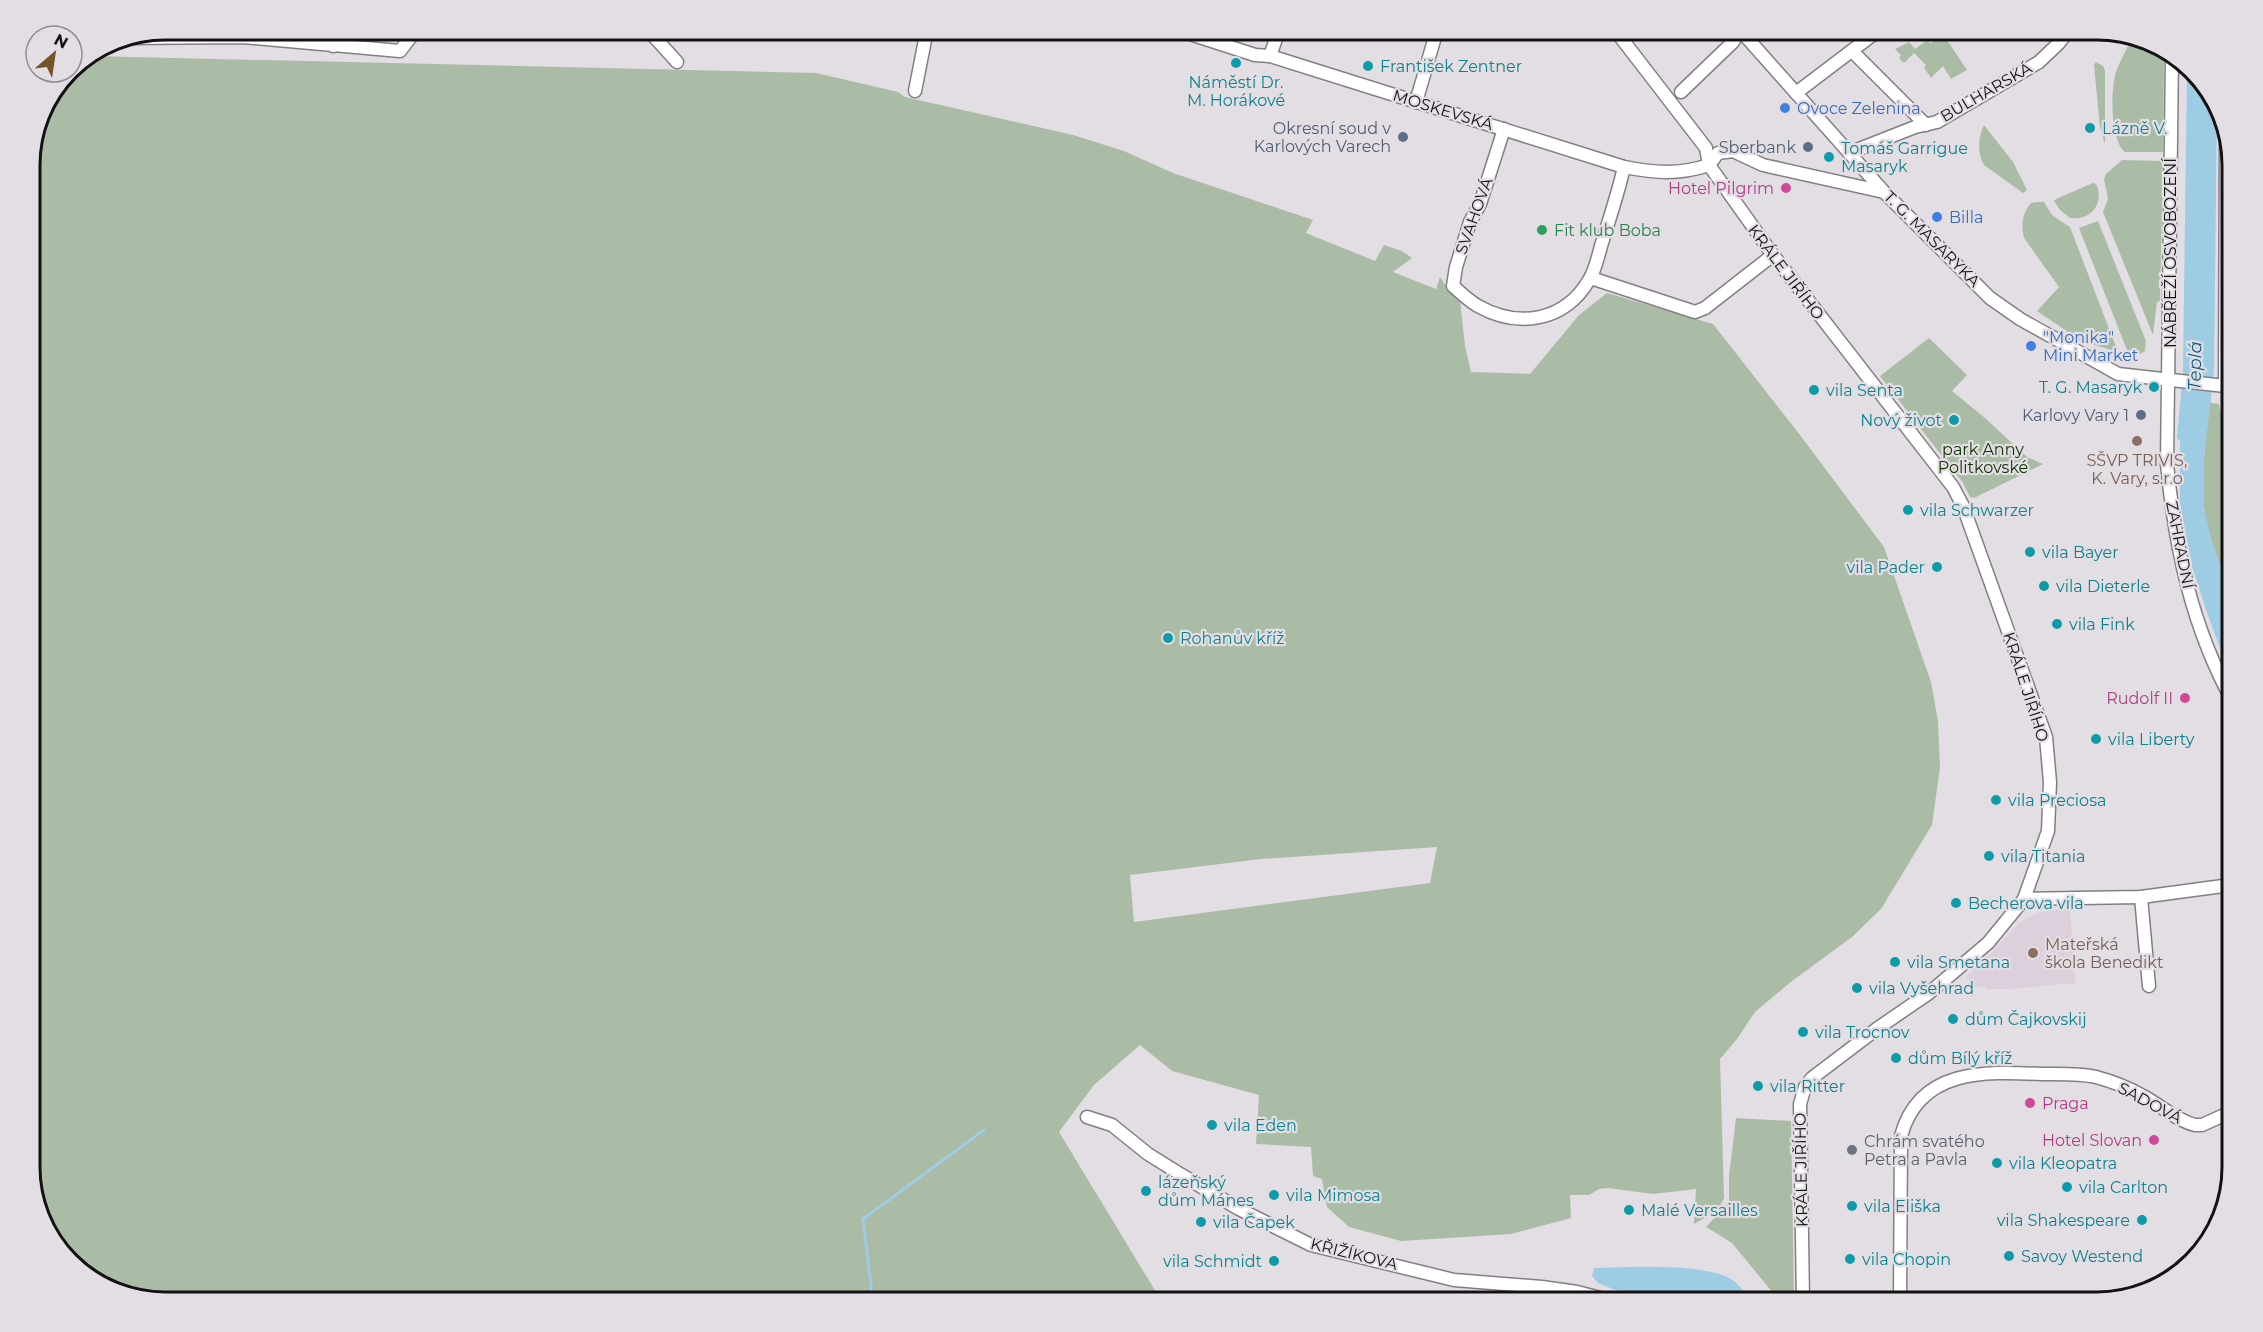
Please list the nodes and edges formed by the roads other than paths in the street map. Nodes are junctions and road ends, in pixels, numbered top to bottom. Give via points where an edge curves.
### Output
1 (288, 40) edge
2 (334, 40) edge
3 (408, 40) edge
4 (657, 40) edge
5 (925, 40) edge
6 (1209, 40) edge
7 (1276, 40) edge
8 (1434, 40) edge
9 (1623, 40) edge
10 (1734, 40) edge
11 (1749, 40) edge
12 (1866, 40) edge
13 (2061, 40) edge
14 (333, 46) junction
15 (1852, 51) junction
16 (1270, 56) junction
17 (677, 62) dead end
18 (2172, 65) edge
19 (915, 91) dead end
20 (1682, 92) dead end
21 (1796, 93) junction
22 (1416, 102) junction
23 (1921, 126) junction
24 (1504, 129) junction
25 (1849, 153) junction
26 (1709, 165) junction
27 (1624, 167) junction
28 (1884, 192) junction
29 (1773, 255) junction
30 (2222, 260) edge
31 (1591, 278) junction
32 (2169, 380) junction
33 (2222, 678) edge
34 (2222, 886) edge
35 (2140, 897) junction
36 (2024, 899) junction
37 (2149, 986) dead end
38 (2222, 1116) edge
39 (1087, 1117) dead end
40 (1577, 1292) edge
41 (1803, 1292) edge
42 (1900, 1292) edge

1 - 14 street
2 - 14 street
3 - 14 street via 400,51
4 - 17 street
5 - 19 street
6 - 16 street, MOSKEVSKÁ
7 - 16 street
8 - 22 street
9 - 26 street, KRÁLE JIŘÍHO via 1706,148
10 - 20 street
11 - 21 street, T. G. MASARYKA
12 - 15 street
13 - 23 street, BULHARSKÁ via 2039,62 1937,122
15 - 21 street
15 - 23 street, BULHARSKÁ
16 - 22 street, MOSKEVSKÁ
18 - 32 street, NÁBŘEŽÍ OSVOBOZENÍ
21 - 25 street, T. G. MASARYKA
22 - 24 street, MOSKEVSKÁ
23 - 25 street, BULHARSKÁ
24 - 27 street, MOSKEVSKÁ
24 - 31 street, SVAHOVÁ via 1480,204 1470,222 1453,286 1489,312 1535,319 1567,307
25 - 28 street, T. G. MASARYKA
26 - 27 street, MOSKEVSKÁ via 1688,172
26 - 28 street, MOSKEVSKÁ via 1718,153 1733,151 1763,165
26 - 29 street, KRÁLE JIŘÍHO
27 - 31 street, SVAHOVÁ
28 - 32 street, T. G. MASARYKA via 1990,298 2020,319 2118,374
29 - 31 street via 1695,312
29 - 36 street, KRÁLE JIŘÍHO via 1953,487 1963,506 2046,737 2050,782 2048,831
30 - 32 street, T. G. MASARYKA via 2218,385
32 - 33 street, ZAHRADNÍ via 2167,465 2176,544 2202,634
34 - 35 street
35 - 36 street
35 - 37 street
36 - 41 street, KRÁLE JIŘÍHO via 1973,957 1805,1087 1800,1104
38 - 42 street, SADOVÁ via 2194,1125 2141,1095 2089,1076 1999,1072 1933,1088 1909,1114 1901,1136
39 - 40 street, KŘIŽÍKOVA via 1112,1125 1180,1174 1311,1245 1454,1280

